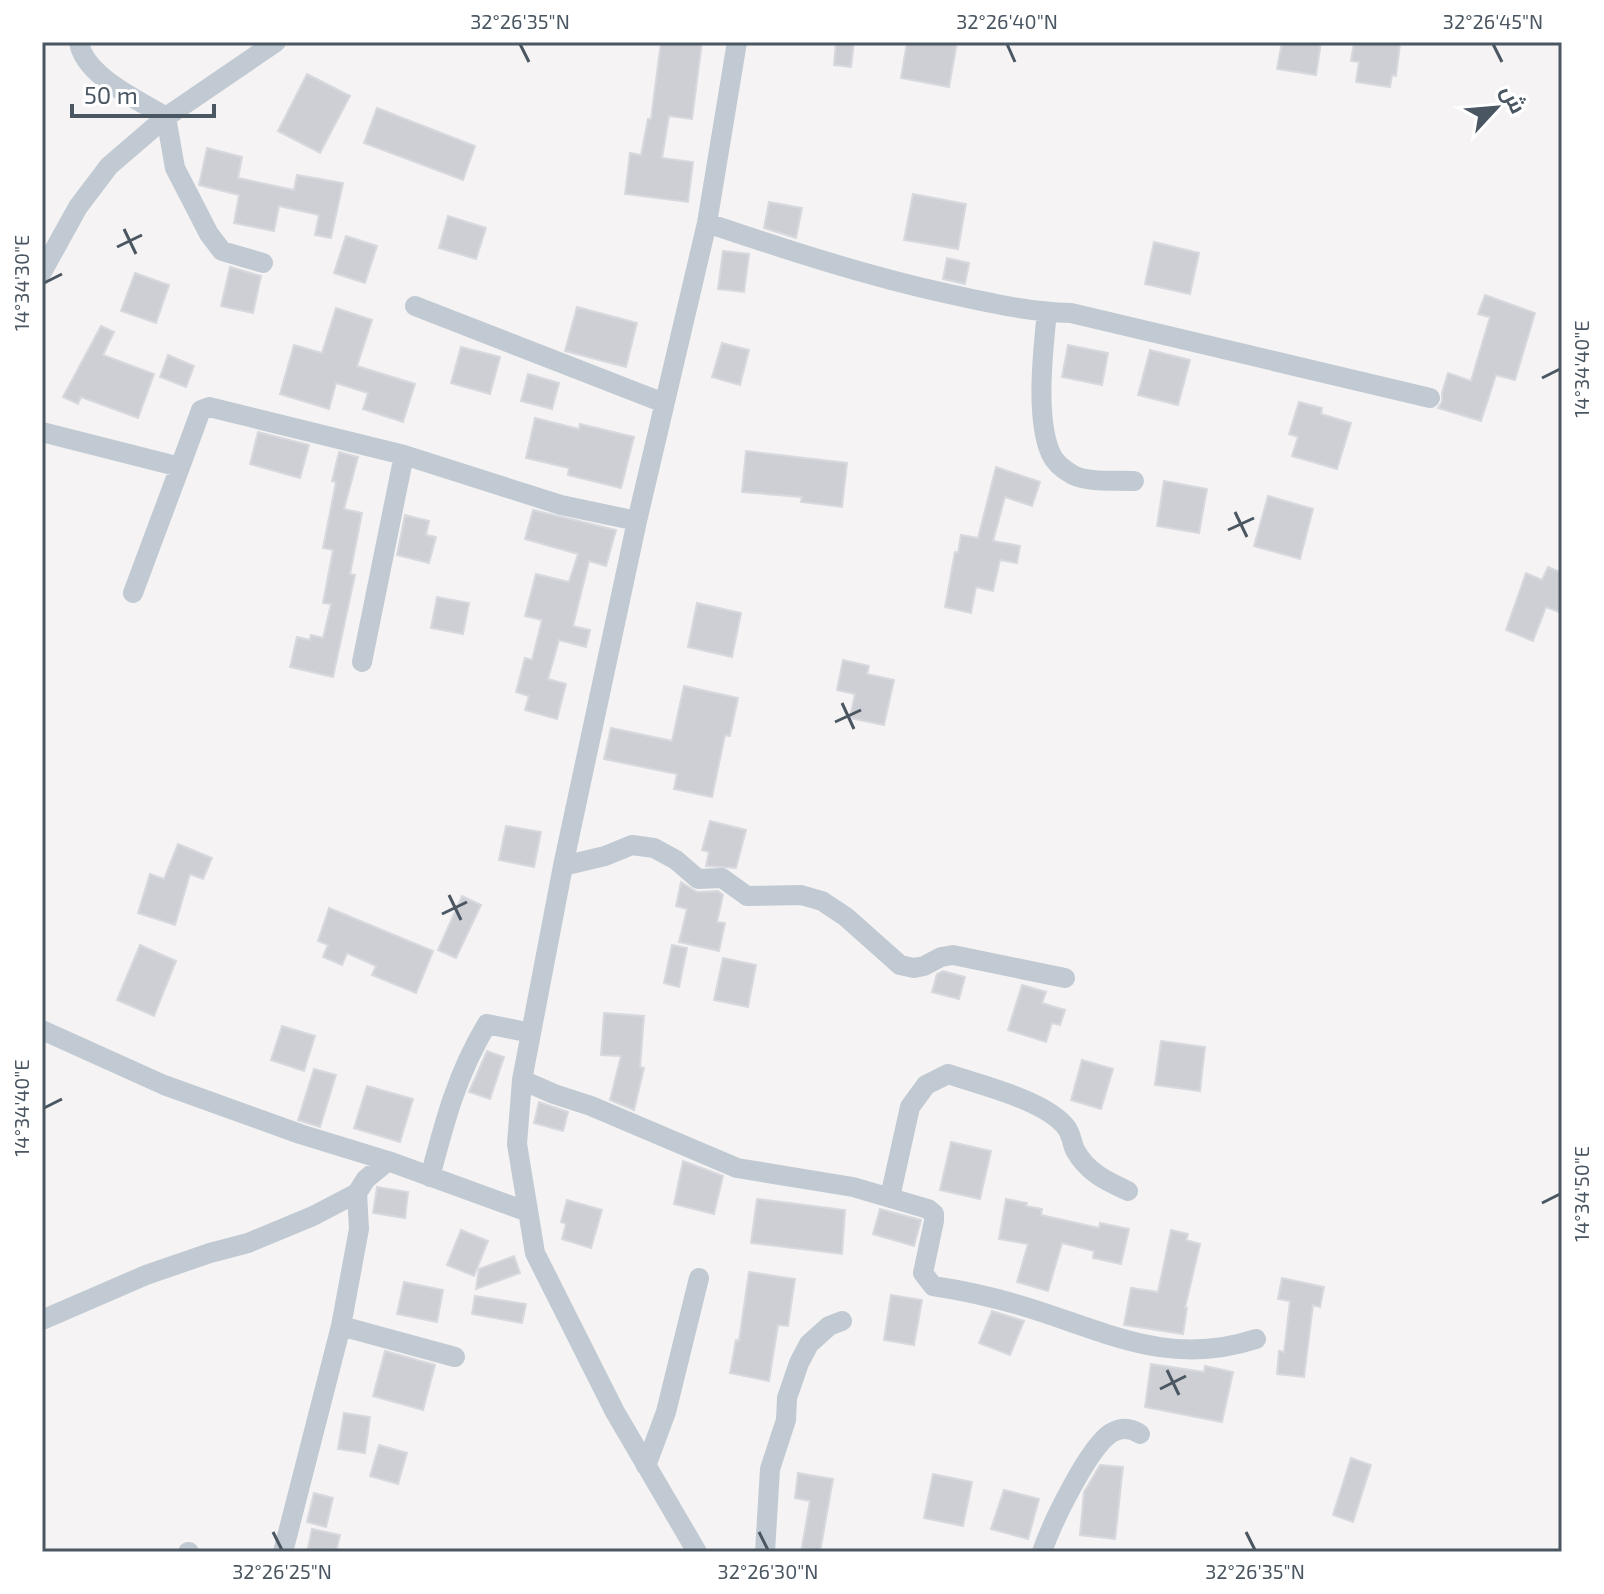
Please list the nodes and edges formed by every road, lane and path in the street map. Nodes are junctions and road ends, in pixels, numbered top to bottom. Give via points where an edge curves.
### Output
1 (79, 42) edge
2 (276, 42) edge
3 (737, 42) edge
4 (166, 117) junction
5 (707, 223) junction
6 (263, 263) dead end
7 (42, 272) edge
8 (415, 306) dead end
9 (1047, 312) junction
10 (1430, 398) dead end
11 (664, 403) junction
12 (42, 432) edge
13 (404, 455) junction
14 (180, 467) junction
15 (1134, 481) dead end
16 (637, 521) junction
17 (133, 593) dead end
18 (362, 662) dead end
19 (563, 866) junction
20 (1065, 978) dead end
21 (42, 1030) edge
22 (531, 1033) junction
23 (522, 1080) junction
24 (388, 1161) junction
25 (430, 1177) junction
26 (1128, 1191) dead end
27 (357, 1193) junction
28 (890, 1197) junction
29 (528, 1212) junction
30 (699, 1278) dead end
31 (42, 1320) edge
32 (842, 1321) dead end
33 (341, 1326) junction
34 (1256, 1339) dead end
35 (455, 1357) dead end
36 (1140, 1434) dead end
37 (646, 1466) junction
38 (283, 1552) edge
39 (697, 1552) edge
40 (765, 1552) edge
41 (1042, 1552) edge

1 - 4 street via 95,72
2 - 4 street
3 - 5 street
4 - 6 street via 175,168 209,234 222,251
4 - 7 street via 109,166 78,207
5 - 9 street via 850,270
5 - 11 street
8 - 11 street
9 - 10 street via 1172,335
9 - 15 street via 1042,397 1050,453 1075,476
11 - 16 street
12 - 14 street
13 - 14 street via 209,407 201,410
13 - 16 street via 561,505
13 - 18 street
14 - 17 street
16 - 19 street
19 - 20 street via 632,845 654,848 698,879 722,878 747,896 801,895 822,901 900,965 914,968 953,955
19 - 22 street
21 - 24 street via 164,1085
22 - 23 street
22 - 25 street via 487,1024 449,1105
23 - 28 street via 737,1168
23 - 29 street via 517,1144
24 - 25 street
24 - 27 street
25 - 29 street
26 - 28 street via 1090,1169 1067,1127 1036,1104 948,1074 926,1085 910,1107
27 - 31 street via 248,1243 146,1275
27 - 33 street via 359,1229
28 - 34 street via 934,1214 923,1273 933,1286 975,1293 1115,1339 1166,1348 1203,1351
29 - 37 street via 535,1253
30 - 37 street via 666,1412
32 - 40 street via 809,1344 787,1398 786,1420 770,1469
33 - 35 street
33 - 38 street
36 - 41 street via 1124,1429 1110,1433 1100,1445
37 - 39 street

